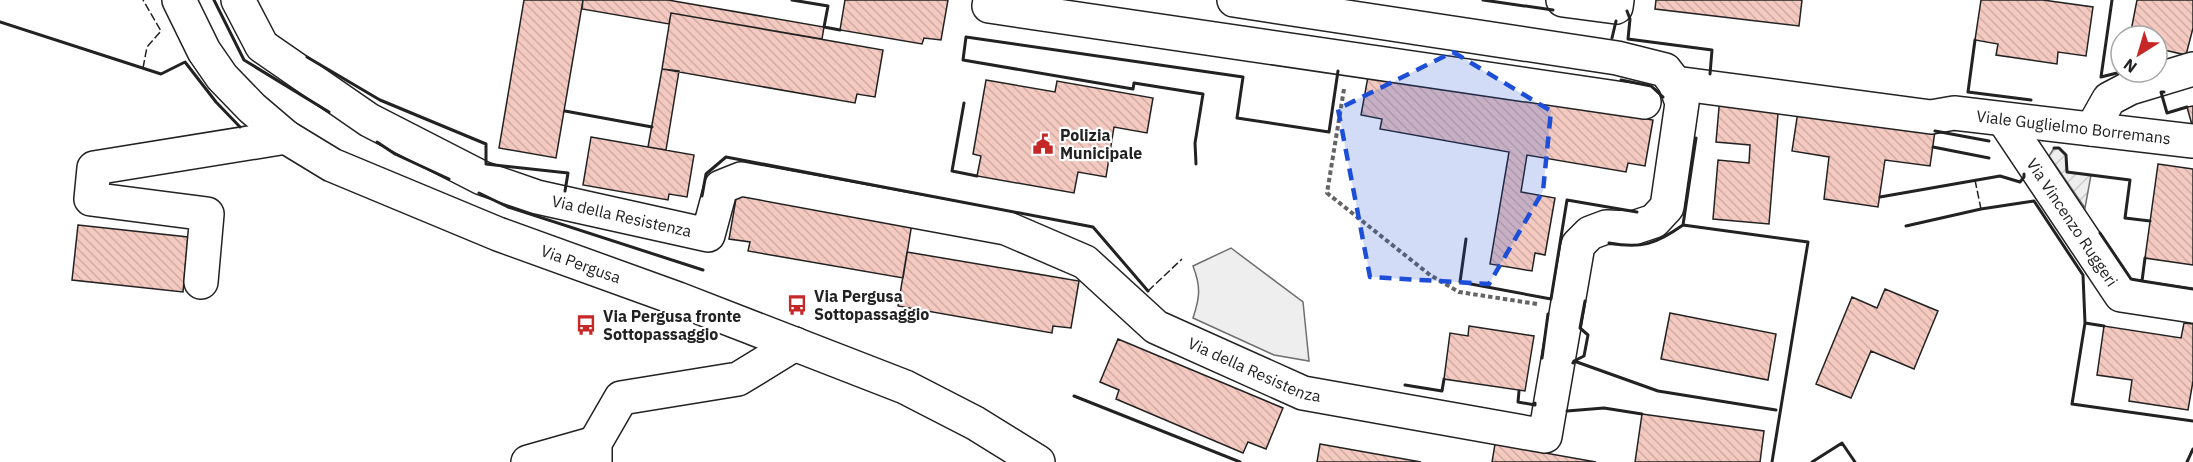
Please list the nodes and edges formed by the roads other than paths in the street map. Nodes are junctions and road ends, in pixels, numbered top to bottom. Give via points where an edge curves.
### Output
1 (179, 0) edge
2 (238, 0) edge
3 (990, 0) edge
4 (1234, 0) edge
5 (1563, 0) edge
6 (1616, 4) edge
7 (1274, 6) junction
8 (1371, 21) junction
9 (1268, 46) junction
10 (1357, 60) junction
11 (2193, 69) edge
12 (1675, 83) junction
13 (1644, 102) dead end
14 (2004, 120) junction
15 (2092, 129) junction
16 (286, 137) junction
17 (2193, 141) edge
18 (201, 282) dead end
19 (2193, 306) edge
20 (795, 345) junction
21 (595, 452) edge
22 (528, 462) edge
23 (1038, 462) edge

1 - 16 street, Via Pergusa via 204,51 222,77
2 - 12 street, Via della Resistenza via 262,46 369,120 482,178 537,197 708,235 721,187 741,179 1006,228 1085,262 1156,327 1303,393 1545,436 1578,246 1590,233 1606,227 1633,228 1654,221 1667,207 1682,103
3 - 9 street via 989,6
4 - 7 street
5 - 6 street
7 - 8 street
7 - 9 street
8 - 10 street
8 - 12 street via 1617,58 1665,70
9 - 10 street
10 - 13 street
11 - 15 street via 2130,88 2109,99
12 - 14 street, Viale Guglielmo Borremans via 1931,117 1954,113
14 - 15 street, Viale Guglielmo Borremans
14 - 19 street, Via Vincenzo Ruggeri via 2121,295
15 - 17 street, Viale Guglielmo Borremans
16 - 18 street via 94,168 91,199 207,214
16 - 20 street, Via Pergusa via 332,165 487,229
20 - 21 street via 738,379 621,398
20 - 23 street, Via Pergusa via 905,387 975,423
21 - 22 street

